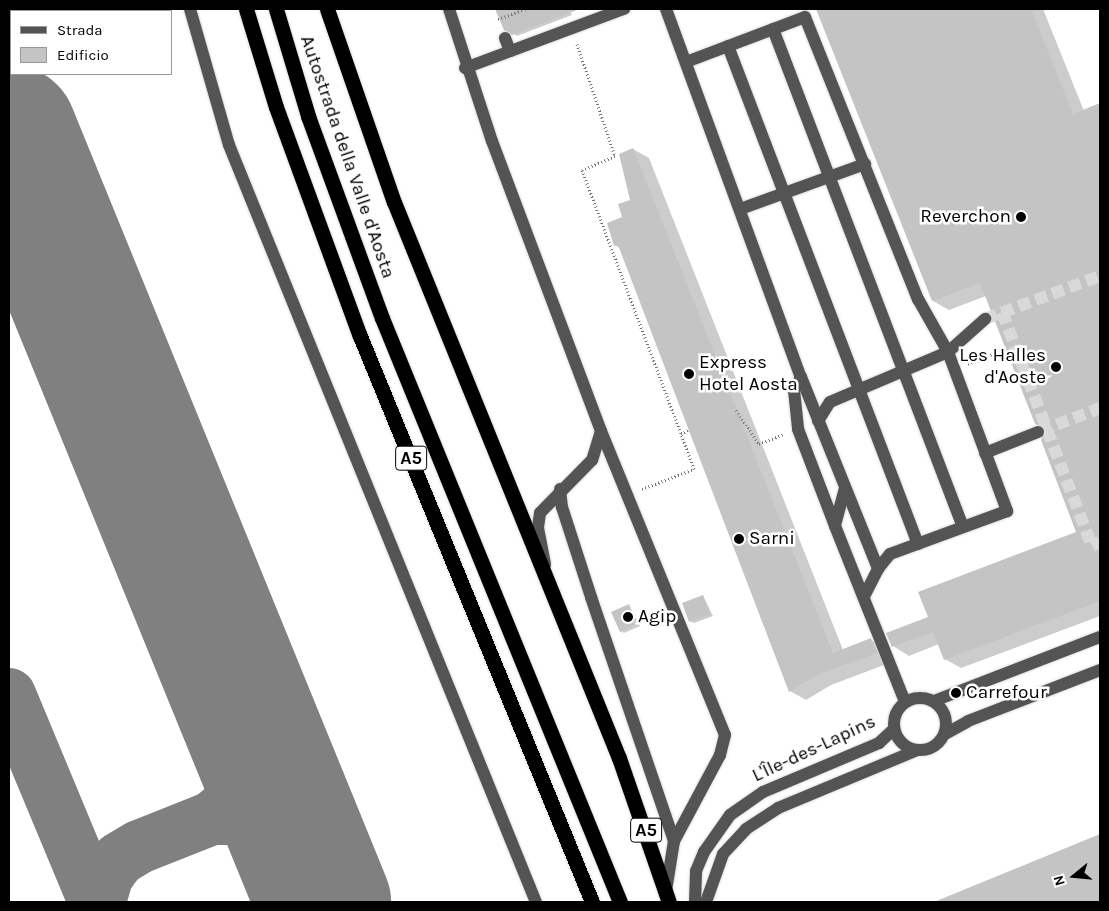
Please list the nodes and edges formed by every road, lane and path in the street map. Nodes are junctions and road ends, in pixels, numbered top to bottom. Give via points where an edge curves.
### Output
1 (190, 9) edge
2 (246, 9) edge
3 (276, 9) edge
4 (326, 9) edge
5 (449, 9) edge
6 (525, 9) edge
7 (666, 9) edge
8 (616, 10) edge
9 (498, 19) dead end
10 (573, 27) junction
11 (773, 29) junction
12 (505, 38) dead end
13 (728, 46) junction
14 (510, 51) junction
15 (686, 62) junction
16 (466, 68) junction
17 (865, 164) junction
18 (830, 177) junction
19 (784, 193) junction
20 (740, 209) junction
21 (985, 319) tunnel mouth
22 (948, 352) junction
23 (904, 370) junction
24 (801, 376) junction
25 (859, 388) junction
26 (736, 410) dead end
27 (818, 421) junction
28 (688, 430) dead end
29 (601, 431) junction
30 (1038, 432) tunnel mouth
31 (681, 434) junction
32 (774, 438) dead end
33 (986, 453) junction
34 (622, 482) junction
35 (845, 488) junction
36 (560, 489) junction
37 (836, 526) junction
38 (963, 527) junction
39 (918, 544) junction
40 (878, 569) junction
41 (550, 588) junction
42 (864, 596) junction
43 (1100, 638) edge
44 (1100, 670) edge
45 (905, 702) junction
46 (934, 702) junction
47 (894, 729) junction
48 (945, 734) junction
49 (917, 750) junction
50 (674, 841) junction
51 (668, 897) edge
52 (536, 902) edge
53 (592, 902) edge
54 (620, 902) edge
55 (695, 902) edge
56 (706, 902) edge

1 - 52 lane via 229,145
2 - 53 highway, A5 via 276,106 360,336
3 - 54 highway, Autostrada della Valle d'Aosta / A5 via 308,116 382,318
4 - 41 highway, A5 via 394,202
5 - 16 lane
6 - 9 path
7 - 15 lane
8 - 10 lane
10 - 14 lane
10 - 31 path via 615,156 582,170
11 - 13 lane
11 - 17 lane via 804,17
11 - 18 lane
12 - 14 lane
13 - 15 lane
13 - 19 lane
14 - 16 lane
15 - 20 lane
16 - 29 lane
17 - 18 lane
17 - 22 lane via 918,299
18 - 19 lane
18 - 23 lane
19 - 20 lane
19 - 25 lane
20 - 24 lane
21 - 22 lane
22 - 23 lane
22 - 33 lane
23 - 25 lane
23 - 38 lane
24 - 27 lane
24 - 37 lane via 794,390 798,429
25 - 27 lane via 830,402
25 - 39 lane
26 - 32 path via 759,444
27 - 35 lane
28 - 31 path
29 - 34 lane
29 - 36 lane via 592,460
30 - 33 lane
31 - 34 path via 694,469 642,490 638,477
33 - 38 lane via 1007,511
34 - 50 lane via 725,735 720,755
35 - 37 lane
35 - 40 lane
36 - 41 lane via 538,519
36 - 50 lane via 562,506 591,597
37 - 42 lane
38 - 39 lane
39 - 40 lane via 890,554
40 - 42 lane
41 - 51 highway, A5 via 619,758
42 - 45 lane
43 - 46 lane
44 - 48 lane, L'Île-des-Lapins via 968,721
45 - 46 lane via 919,698
45 - 47 lane, L'Île-des-Lapins via 895,714
46 - 48 lane via 944,712
47 - 49 lane, L'Île-des-Lapins via 902,744
47 - 55 lane, L'Île-des-Lapins via 879,743 763,792 730,815 704,852 696,871
48 - 49 lane, L'Île-des-Lapins via 934,747
49 - 56 lane, L'Île-des-Lapins via 778,808 746,829 724,854
50 - 51 lane

